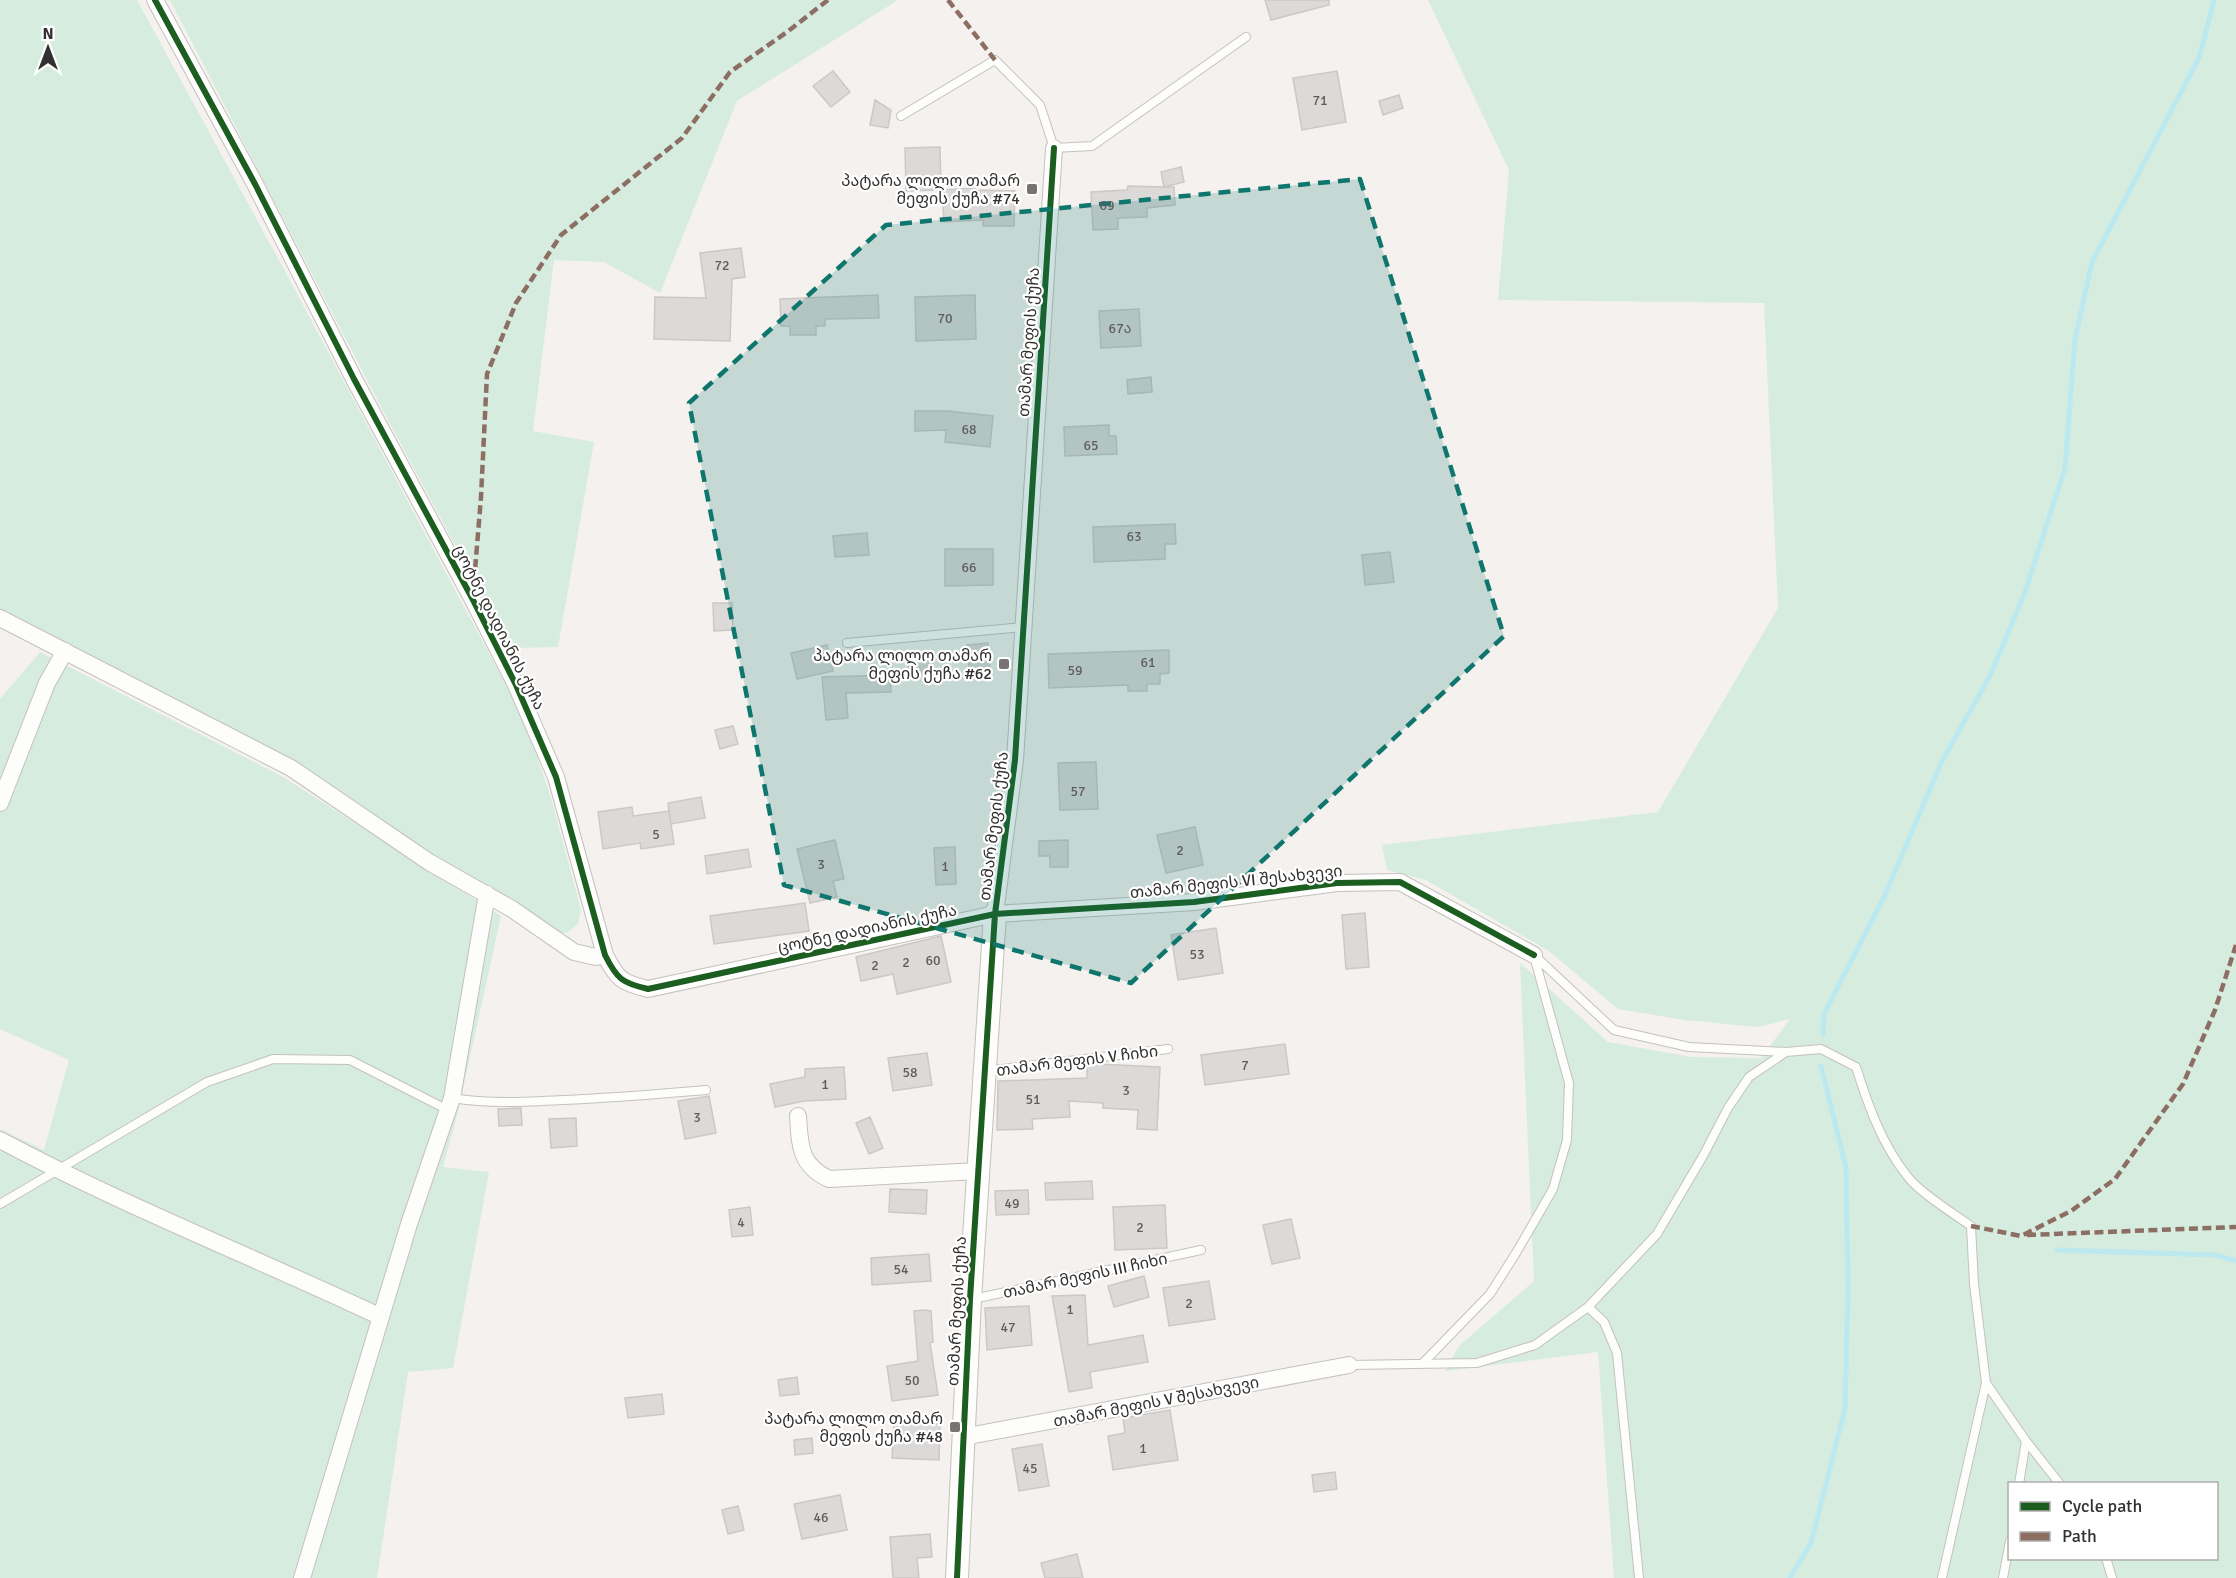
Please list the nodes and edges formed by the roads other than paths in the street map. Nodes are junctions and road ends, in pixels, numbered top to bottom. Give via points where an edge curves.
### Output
1 (155, 0) edge
2 (1246, 37) dead end
3 (901, 116) dead end
4 (1054, 148) junction
5 (0, 618) edge
6 (1023, 627) junction
7 (847, 643) dead end
8 (65, 651) junction
9 (0, 803) edge
10 (487, 894) junction
11 (995, 914) junction
12 (605, 955) junction
13 (1534, 955) junction
14 (1168, 1049) dead end
15 (1786, 1052) junction
16 (986, 1071) junction
17 (706, 1089) dead end
18 (450, 1104) junction
19 (798, 1116) dead end
20 (0, 1140) edge
21 (58, 1170) junction
22 (978, 1171) junction
23 (0, 1204) edge
24 (1201, 1250) dead end
25 (970, 1299) junction
26 (1588, 1307) junction
27 (381, 1317) junction
28 (1423, 1363) junction
29 (1349, 1365) joint
30 (1986, 1383) junction
31 (963, 1437) junction
32 (2026, 1441) junction
33 (2019, 1482) edge
34 (2058, 1482) edge
35 (2008, 1552) edge
36 (2107, 1560) edge
37 (302, 1578) edge
38 (957, 1578) edge
39 (1639, 1578) edge
40 (1942, 1578) edge
41 (2003, 1578) edge
42 (2112, 1578) edge

1 - 12 street, ცოტნე დადიანის ქუჩა via 516,685 556,777
2 - 4 lane via 1092,146
3 - 4 lane via 995,60 1040,105
4 - 6 street, თამარ მეფის ქუჩა
5 - 8 street
6 - 7 lane
6 - 11 street, თამარ მეფის ქუჩა via 1015,760
8 - 9 street via 47,683
8 - 10 street via 291,768 429,862
10 - 12 street via 574,952
10 - 18 street
11 - 12 street, ცოტნე დადიანის ქუჩა via 648,989 626,984 614,973
11 - 13 street, თამარ მეფის VI შესახვევი via 1194,902 1336,883 1400,882
11 - 16 street, თამარ მეფის ქუჩა
13 - 15 lane via 1614,1030 1689,1047
13 - 28 lane via 1569,1083 1567,1140 1552,1189 1490,1294
14 - 16 lane, თამარ მეფის V ჩიხი
15 - 26 lane via 1749,1077 1657,1234
15 - 30 lane via 1821,1050 1856,1067 1884,1139 1908,1179 1971,1226
16 - 22 street, თამარ მეფის ქუჩა
17 - 18 lane via 621,1097
18 - 21 lane via 350,1060 273,1059 207,1082
18 - 27 street
19 - 22 street via 802,1154 816,1173 829,1179
20 - 21 street
21 - 23 lane
21 - 27 street
22 - 25 street, თამარ მეფის ქუჩა
24 - 25 lane, თამარ მეფის III ჩიხი
25 - 31 street, თამარ მეფის ქუჩა
26 - 28 lane via 1535,1345 1477,1363
26 - 39 lane via 1604,1322 1617,1353
27 - 37 street
28 - 29 lane
29 - 31 street, თამარ მეფის V შესახვევი
30 - 32 lane
30 - 40 lane
31 - 38 street, თამარ მეფის ქუჩა
32 - 33 lane
32 - 34 lane
35 - 41 lane
36 - 42 lane

